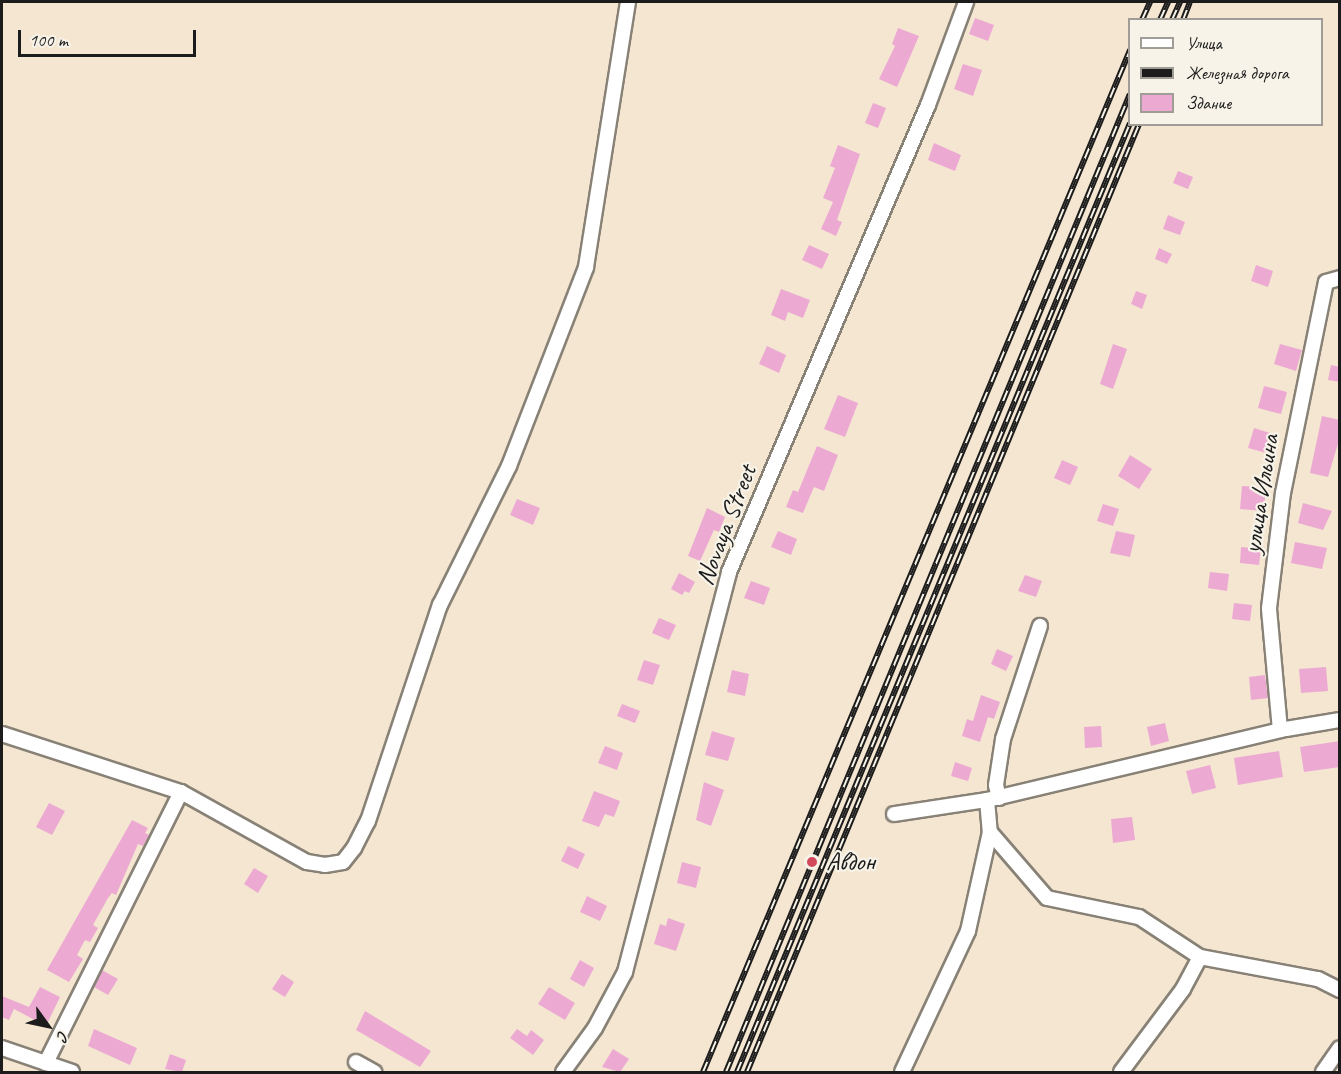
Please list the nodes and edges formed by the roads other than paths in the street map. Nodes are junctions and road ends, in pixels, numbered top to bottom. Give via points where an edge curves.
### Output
1 (628, 2) edge
2 (966, 2) edge
3 (1340, 278) edge
4 (1040, 626) dead end
5 (1340, 720) edge
6 (1280, 730) junction
7 (2, 734) edge
8 (181, 792) junction
9 (993, 799) junction
10 (894, 814) dead end
11 (990, 832) junction
12 (1200, 957) junction
13 (1340, 990) edge
14 (2, 1048) edge
15 (1340, 1048) edge
16 (356, 1062) dead end
17 (46, 1063) junction
18 (1324, 1071) edge
19 (72, 1072) edge
20 (374, 1072) edge
21 (563, 1072) edge
22 (902, 1072) edge
23 (1121, 1072) edge

1 - 8 street via 586,267 509,466 440,605 368,821 354,848 343,862 325,866 307,862
2 - 21 street, Novaya Street via 928,105 729,572 625,972 595,1028
3 - 6 street, улица Ильина via 1326,282 1283,493 1269,608
4 - 9 street via 1003,739
5 - 6 street
6 - 9 street
7 - 8 street
8 - 17 street
9 - 10 street
9 - 11 street
11 - 12 street via 1047,898 1139,917
11 - 22 street via 968,931
12 - 13 street via 1318,979
12 - 23 street via 1183,989
14 - 17 street
15 - 18 street
16 - 20 street
17 - 19 street

